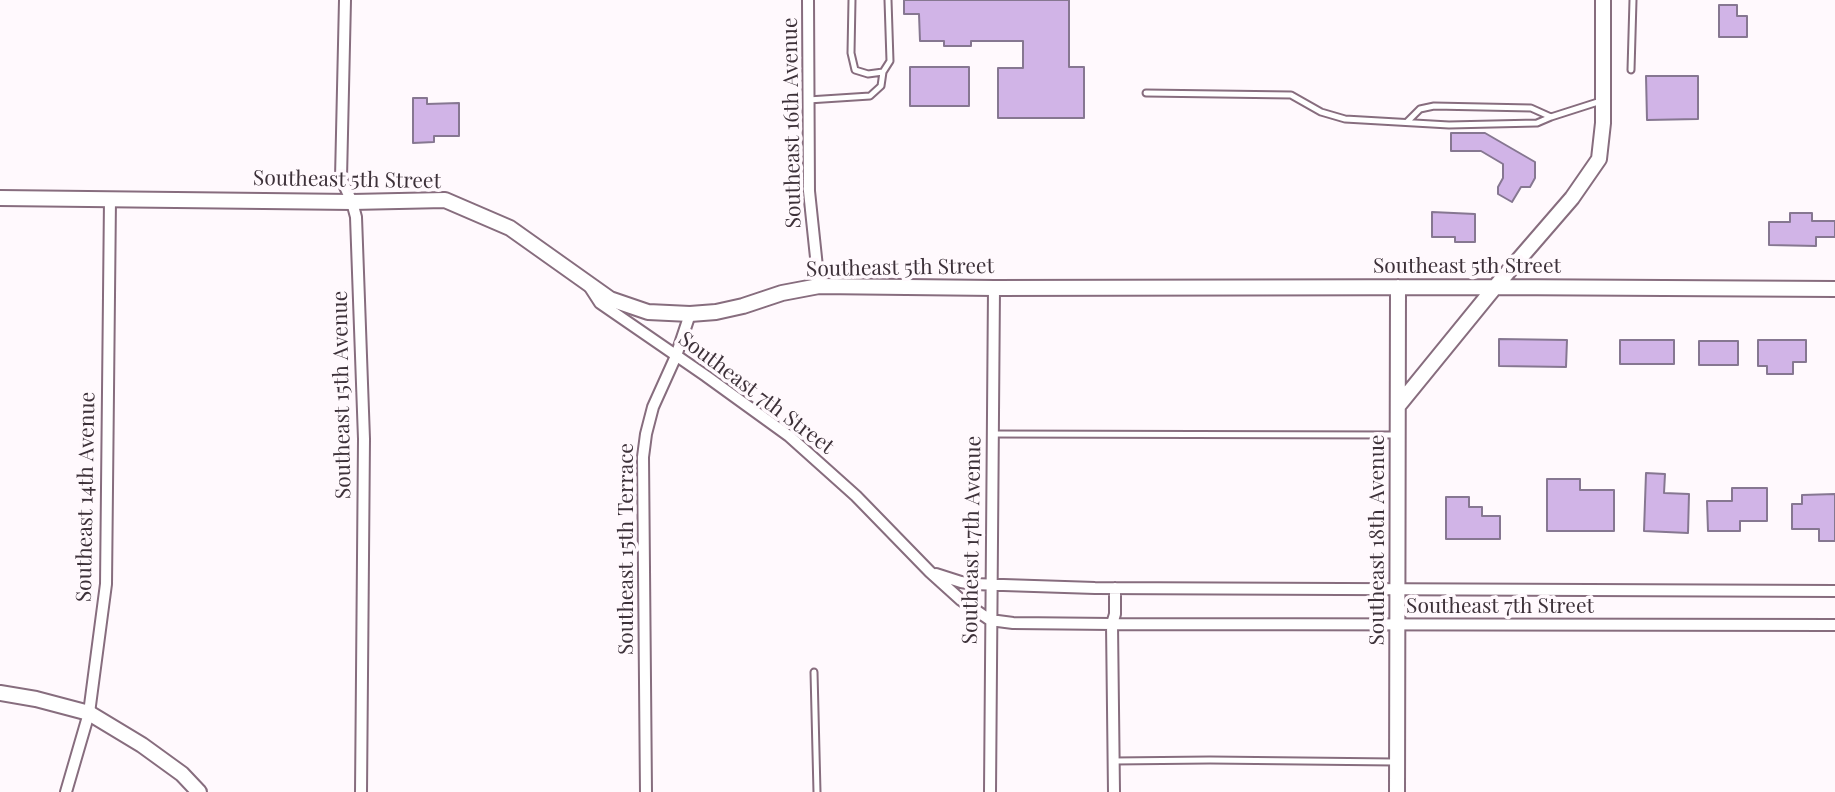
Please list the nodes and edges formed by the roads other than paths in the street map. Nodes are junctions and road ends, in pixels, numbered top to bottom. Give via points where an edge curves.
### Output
1 (345, 0) edge
2 (808, 0) edge
3 (852, 0) edge
4 (888, 0) edge
5 (1603, 0) edge
6 (1633, 0) edge
7 (1631, 70) dead end
8 (883, 72) junction
9 (1146, 93) dead end
10 (808, 100) junction
11 (1603, 100) junction
12 (1551, 117) junction
13 (1407, 122) junction
14 (0, 198) edge
15 (110, 199) junction
16 (352, 202) junction
17 (585, 281) junction
18 (819, 286) junction
19 (1398, 287) junction
20 (1495, 287) junction
21 (994, 288) junction
22 (1835, 289) edge
23 (690, 314) junction
24 (676, 356) junction
25 (1398, 406) junction
26 (992, 434) junction
27 (1398, 435) junction
28 (930, 572) junction
29 (991, 585) junction
30 (1115, 588) junction
31 (1398, 589) junction
32 (1835, 591) edge
33 (990, 620) junction
34 (1112, 624) junction
35 (1398, 625) junction
36 (1835, 625) edge
37 (814, 672) dead end
38 (0, 693) edge
39 (89, 713) junction
40 (1114, 761) junction
41 (1397, 762) junction
42 (66, 792) edge
43 (199, 792) edge
44 (361, 792) edge
45 (646, 792) edge
46 (817, 792) edge
47 (990, 792) edge
48 (1114, 792) edge
49 (1397, 792) edge

1 - 16 street, Southeast 15th Avenue via 341,178
2 - 10 street, Southeast 16th Avenue
3 - 8 lane via 855,70
4 - 8 lane via 890,61
5 - 11 street
6 - 7 lane
8 - 10 lane via 881,86 870,96
9 - 13 lane via 1291,95 1345,119
10 - 18 street, Southeast 16th Avenue via 809,191
11 - 12 lane
11 - 20 street via 1599,159 1572,198
12 - 13 lane via 1537,123
12 - 13 lane via 1531,108 1434,106 1420,109
14 - 15 street, Southeast 5th Street
15 - 16 street, Southeast 5th Street
15 - 39 street, Southeast 14th Avenue via 106,584
16 - 17 street, Southeast 5th Street via 445,200 510,228
16 - 44 street, Southeast 15th Avenue via 359,268 364,439
17 - 23 street, Southeast 5th Street via 610,299 648,312
17 - 24 street, Southeast 7th Street via 600,303
18 - 21 street, Southeast 5th Street
18 - 23 street, Southeast 5th Street via 725,310
19 - 20 street, Southeast 5th Street
19 - 21 street, Southeast 5th Street
19 - 25 street, Southeast 18th Avenue
20 - 22 street, Southeast 5th Street
20 - 25 street
21 - 26 street, Southeast 17th Avenue
23 - 24 street, Southeast 15th Terrace
24 - 28 street, Southeast 7th Street via 789,436
24 - 45 street, Southeast 15th Terrace via 653,407 643,457
25 - 27 street, Southeast 18th Avenue
26 - 27 lane
26 - 29 street, Southeast 17th Avenue
27 - 31 street, Southeast 18th Avenue
28 - 29 street, Southeast 7th Street
28 - 33 street, Southeast 7th Street
29 - 30 street, Southeast 7th Street
29 - 33 street, Southeast 17th Avenue
30 - 31 street, Southeast 7th Street
30 - 34 street
31 - 32 street, Southeast 7th Street
31 - 35 street, Southeast 18th Avenue
33 - 34 street, Southeast 7th Street
33 - 47 street, Southeast 17th Avenue
34 - 35 street, Southeast 7th Street
34 - 40 street
35 - 36 street, Southeast 7th Street
35 - 41 street, Southeast 18th Avenue
37 - 46 lane
38 - 39 street
39 - 42 street, Southeast 14th Avenue
39 - 43 street via 142,745
40 - 41 lane
40 - 48 street
41 - 49 street, Southeast 18th Avenue

